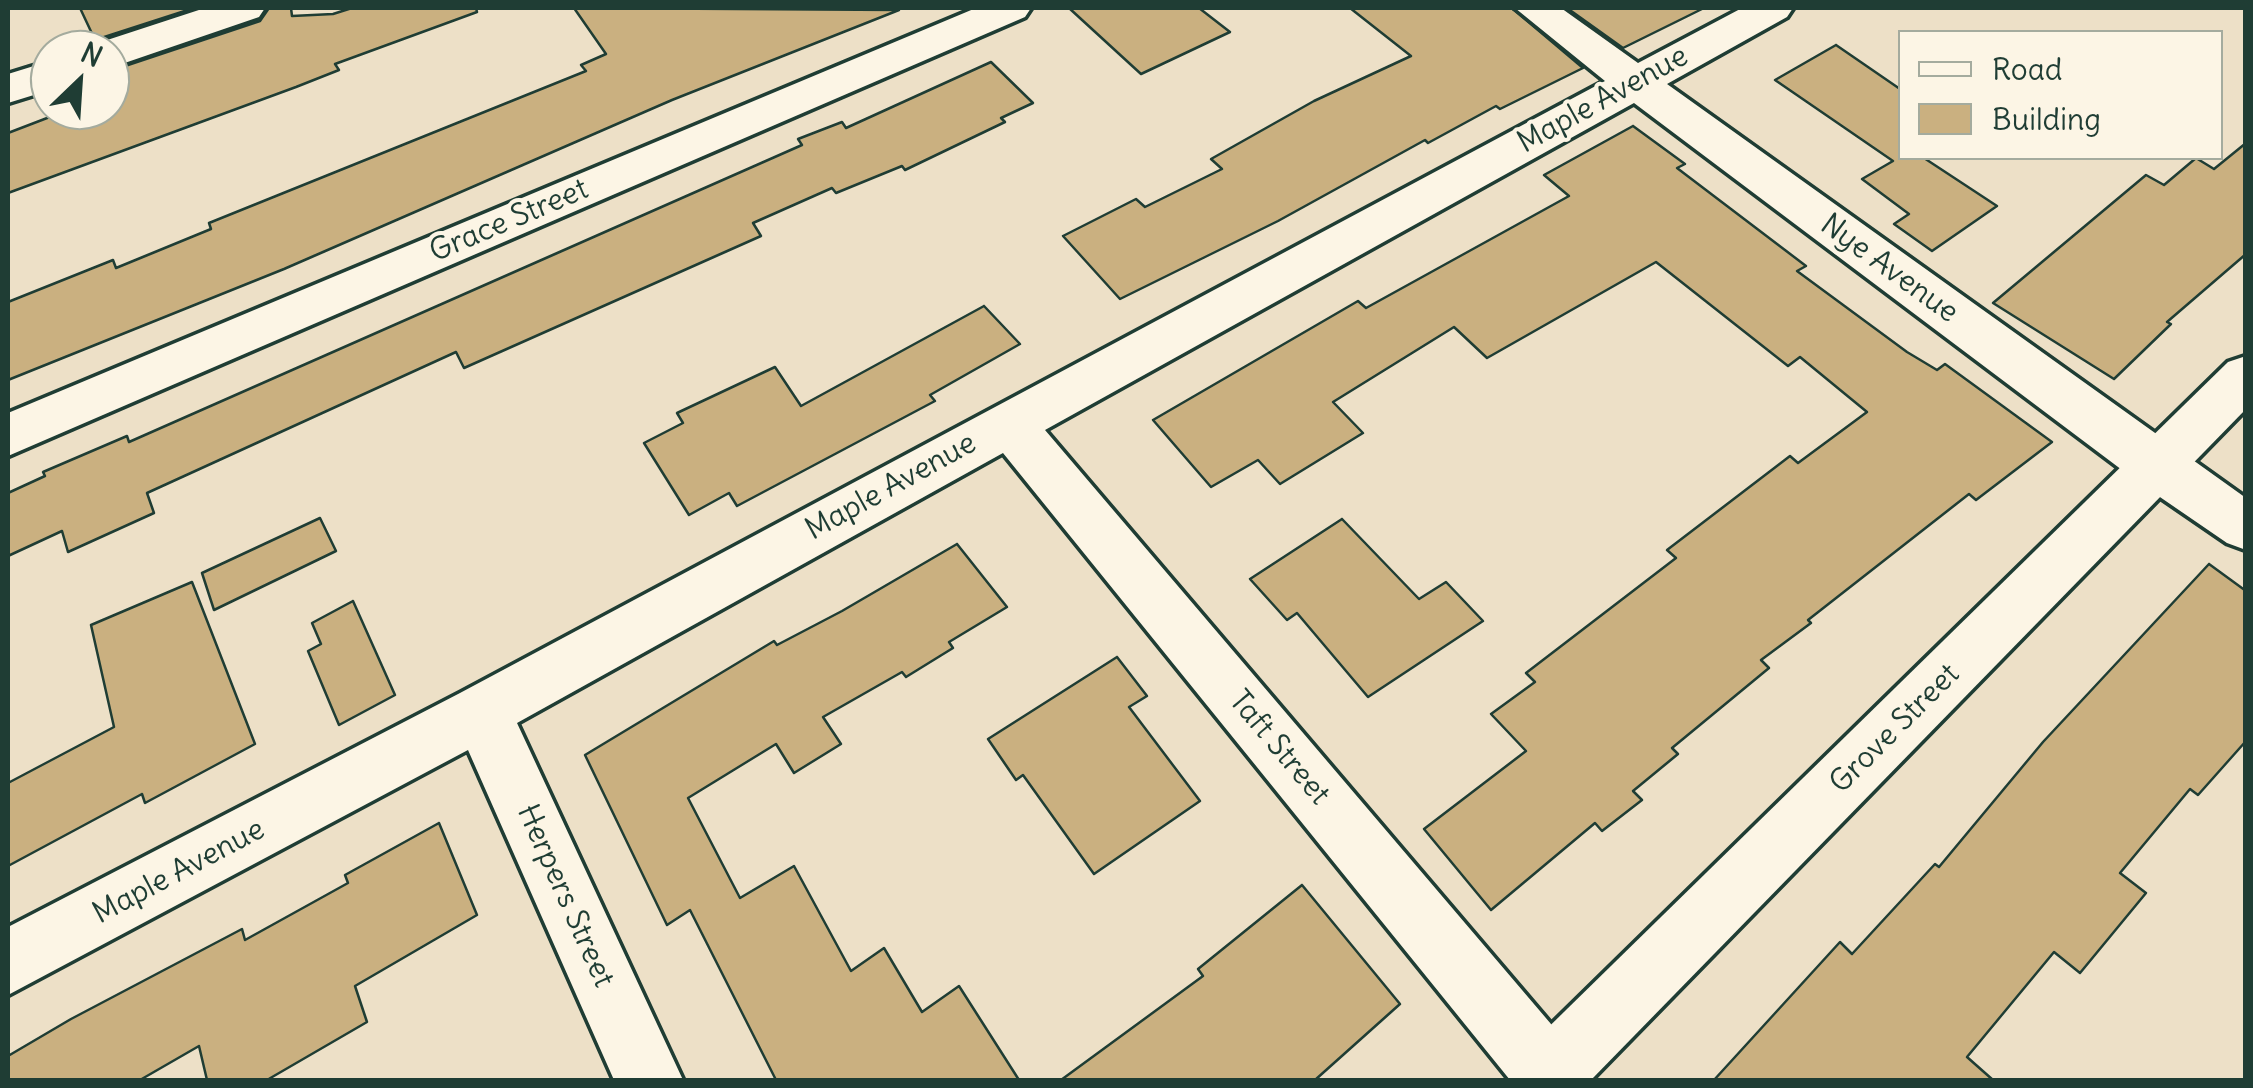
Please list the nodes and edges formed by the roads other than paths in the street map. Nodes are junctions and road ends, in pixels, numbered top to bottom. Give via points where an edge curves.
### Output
1 (245, 8) edge
2 (1011, 8) edge
3 (1535, 8) edge
4 (1773, 8) edge
5 (130, 47) edge
6 (1636, 82) junction
7 (2246, 376) edge
8 (1008, 422) junction
9 (8, 435) edge
10 (2157, 467) junction
11 (2246, 527) edge
12 (481, 712) junction
13 (8, 962) edge
14 (1546, 1078) edge
15 (649, 1080) edge

1 - 5 street
2 - 9 street, Grace Street
3 - 6 street, Nye Avenue
4 - 6 street, Maple Avenue
6 - 8 street, Maple Avenue
6 - 10 street, Nye Avenue
7 - 10 street, Grove Street
8 - 12 street, Maple Avenue
8 - 14 street, Taft Street
10 - 11 street, Nye Avenue
10 - 14 street, Grove Street
12 - 13 street, Maple Avenue
12 - 15 street, Herpers Street

